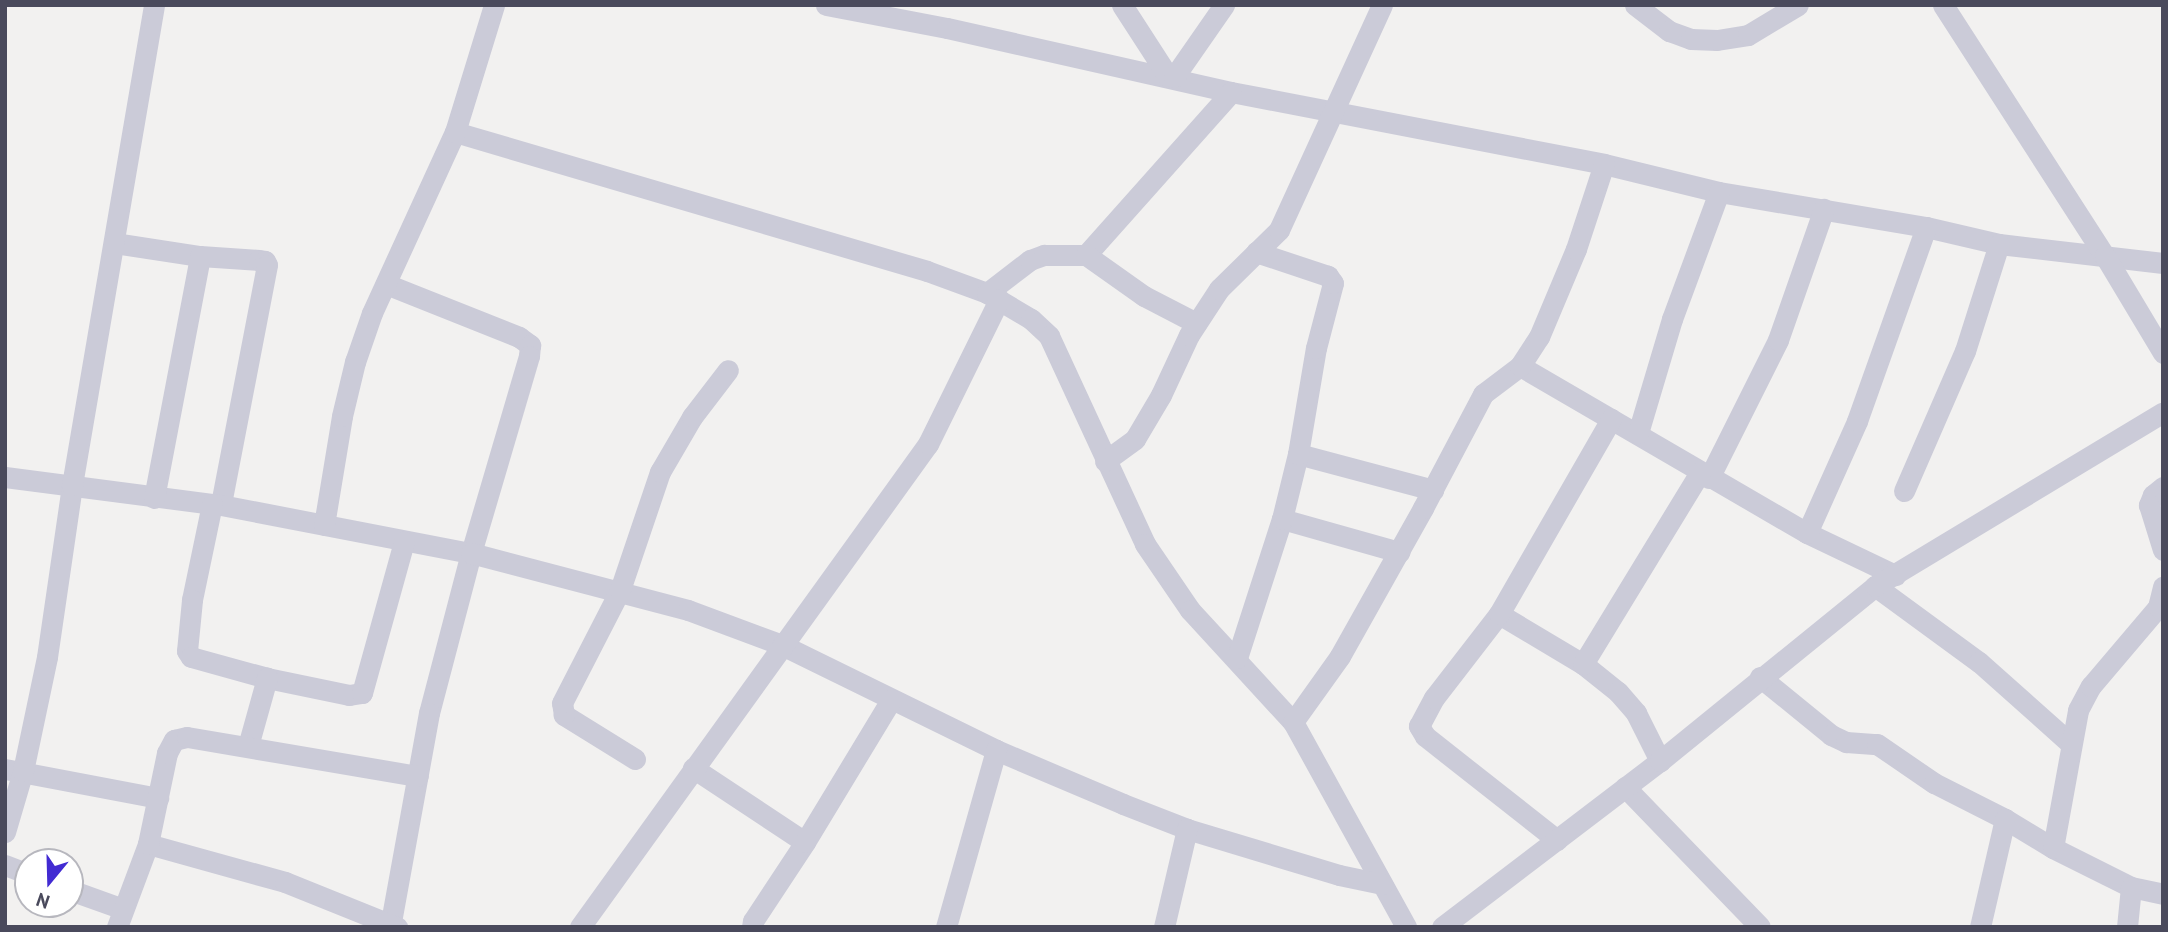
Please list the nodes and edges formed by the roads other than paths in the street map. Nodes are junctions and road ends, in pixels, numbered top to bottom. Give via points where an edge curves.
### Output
1 (154, 5) edge
2 (494, 5) edge
3 (826, 5) edge
4 (1122, 5) edge
5 (1224, 5) edge
6 (1382, 5) edge
7 (1635, 5) edge
8 (1798, 5) edge
9 (1942, 5) edge
10 (1171, 77) junction
11 (1231, 92) junction
12 (1333, 112) junction
13 (455, 132) junction
14 (1604, 164) junction
15 (1719, 192) junction
16 (1824, 209) junction
17 (1927, 227) junction
18 (114, 243) junction
19 (1999, 244) junction
20 (1256, 252) junction
21 (200, 256) junction
22 (1086, 256) junction
23 (2105, 256) junction
24 (2163, 263) edge
25 (386, 284) junction
26 (993, 297) junction
27 (1196, 323) junction
28 (2163, 353) edge
29 (1520, 366) junction
30 (728, 370) dead end
31 (2163, 412) edge
32 (1611, 419) junction
33 (1638, 433) junction
34 (1298, 454) junction
35 (1105, 461) junction
36 (1704, 475) junction
37 (5, 477) edge
38 (72, 485) junction
39 (2163, 487) edge
40 (1433, 490) junction
41 (1904, 491) dead end
42 (154, 498) junction
43 (216, 505) junction
44 (1282, 519) junction
45 (324, 525) junction
46 (1807, 533) junction
47 (404, 541) junction
48 (2163, 550) edge
49 (1399, 552) junction
50 (471, 553) junction
51 (1895, 575) junction
52 (1875, 586) junction
53 (2163, 587) edge
54 (620, 590) junction
55 (1499, 614) junction
56 (782, 645) junction
57 (1237, 657) junction
58 (1583, 664) junction
59 (1760, 677) junction
60 (267, 678) junction
61 (891, 700) junction
62 (1293, 722) junction
63 (2071, 744) junction
64 (248, 746) junction
65 (996, 750) junction
66 (635, 759) dead end
67 (1660, 761) junction
68 (693, 768) junction
69 (14, 770) edge
70 (418, 776) junction
71 (1625, 787) junction
72 (158, 798) junction
73 (2005, 819) junction
74 (1187, 829) junction
75 (5, 832) edge
76 (1557, 840) junction
77 (805, 842) junction
78 (148, 844) junction
79 (2053, 848) junction
80 (1382, 884) junction
81 (2131, 887) junction
82 (2163, 894) edge
83 (84, 898) edge
84 (120, 918) edge
85 (392, 926) edge
86 (580, 927) edge
87 (752, 927) edge
88 (946, 927) edge
89 (1164, 927) edge
90 (1406, 927) edge
91 (1442, 927) edge
92 (1760, 927) edge
93 (1980, 927) edge
94 (2127, 927) edge

1 - 18 street
2 - 13 street
3 - 10 street
4 - 10 street
5 - 10 street
6 - 12 street
7 - 8 street via 1668,31 1691,39 1717,40 1748,35
9 - 23 street
10 - 11 street
11 - 12 street
11 - 22 street
12 - 14 street
12 - 20 street via 1279,230
13 - 25 street
13 - 26 street via 798,230
14 - 15 street
14 - 29 street via 1551,313
15 - 16 street
15 - 33 street via 1672,319
16 - 17 street
16 - 36 street via 1778,340
17 - 19 street
17 - 46 street via 1857,421
18 - 21 street
18 - 38 street
19 - 23 street
19 - 41 street via 1965,351
20 - 27 street via 1219,289
20 - 34 street via 1328,276 1333,283 1316,348
21 - 42 street
21 - 43 street via 259,260 267,265
22 - 26 street via 1044,255 1030,260
22 - 27 street via 1144,296
23 - 24 street
23 - 28 street
25 - 45 street via 355,362
25 - 50 street via 530,345
26 - 35 street via 1031,319 1049,336
26 - 56 street via 928,444
27 - 35 street via 1135,439
29 - 32 street
29 - 40 street via 1483,394
30 - 54 street via 692,417 660,472
31 - 51 street
32 - 33 street
32 - 55 street
33 - 36 street
34 - 40 street
34 - 44 street
35 - 57 street via 1145,544 1190,610
36 - 46 street
36 - 58 street
37 - 38 street
38 - 42 street
38 - 69 street via 47,657
39 - 48 street via 2150,505
40 - 49 street
42 - 43 street
43 - 45 street
43 - 60 street via 192,600 187,651 198,660
44 - 49 street
44 - 57 street
45 - 47 street
46 - 51 street
47 - 50 street
47 - 60 street via 362,693 349,695
49 - 62 street via 1340,656
50 - 54 street
50 - 70 street via 429,713
51 - 52 street
52 - 59 street
52 - 63 street via 1979,663
53 - 63 street via 2158,607 2083,698
54 - 56 street
54 - 66 street via 561,710
55 - 58 street
55 - 76 street via 1434,698 1419,726 1424,736
56 - 61 street
56 - 68 street
57 - 62 street
58 - 67 street via 1636,713
59 - 67 street
59 - 73 street via 1832,735 1846,742 1877,744 1934,783
60 - 64 street
61 - 65 street
61 - 77 street
62 - 80 street
63 - 79 street
64 - 70 street
64 - 72 street via 187,737 174,740
65 - 74 street
65 - 88 street
67 - 71 street
68 - 77 street
68 - 86 street
69 - 72 street
69 - 75 street
70 - 85 street
71 - 76 street
71 - 92 street
72 - 78 street
73 - 79 street
73 - 93 street
74 - 80 street
74 - 89 street
76 - 91 street
77 - 87 street
78 - 84 street
78 - 85 street via 285,882
79 - 81 street
80 - 90 street
81 - 82 street
81 - 94 street
83 - 84 street

